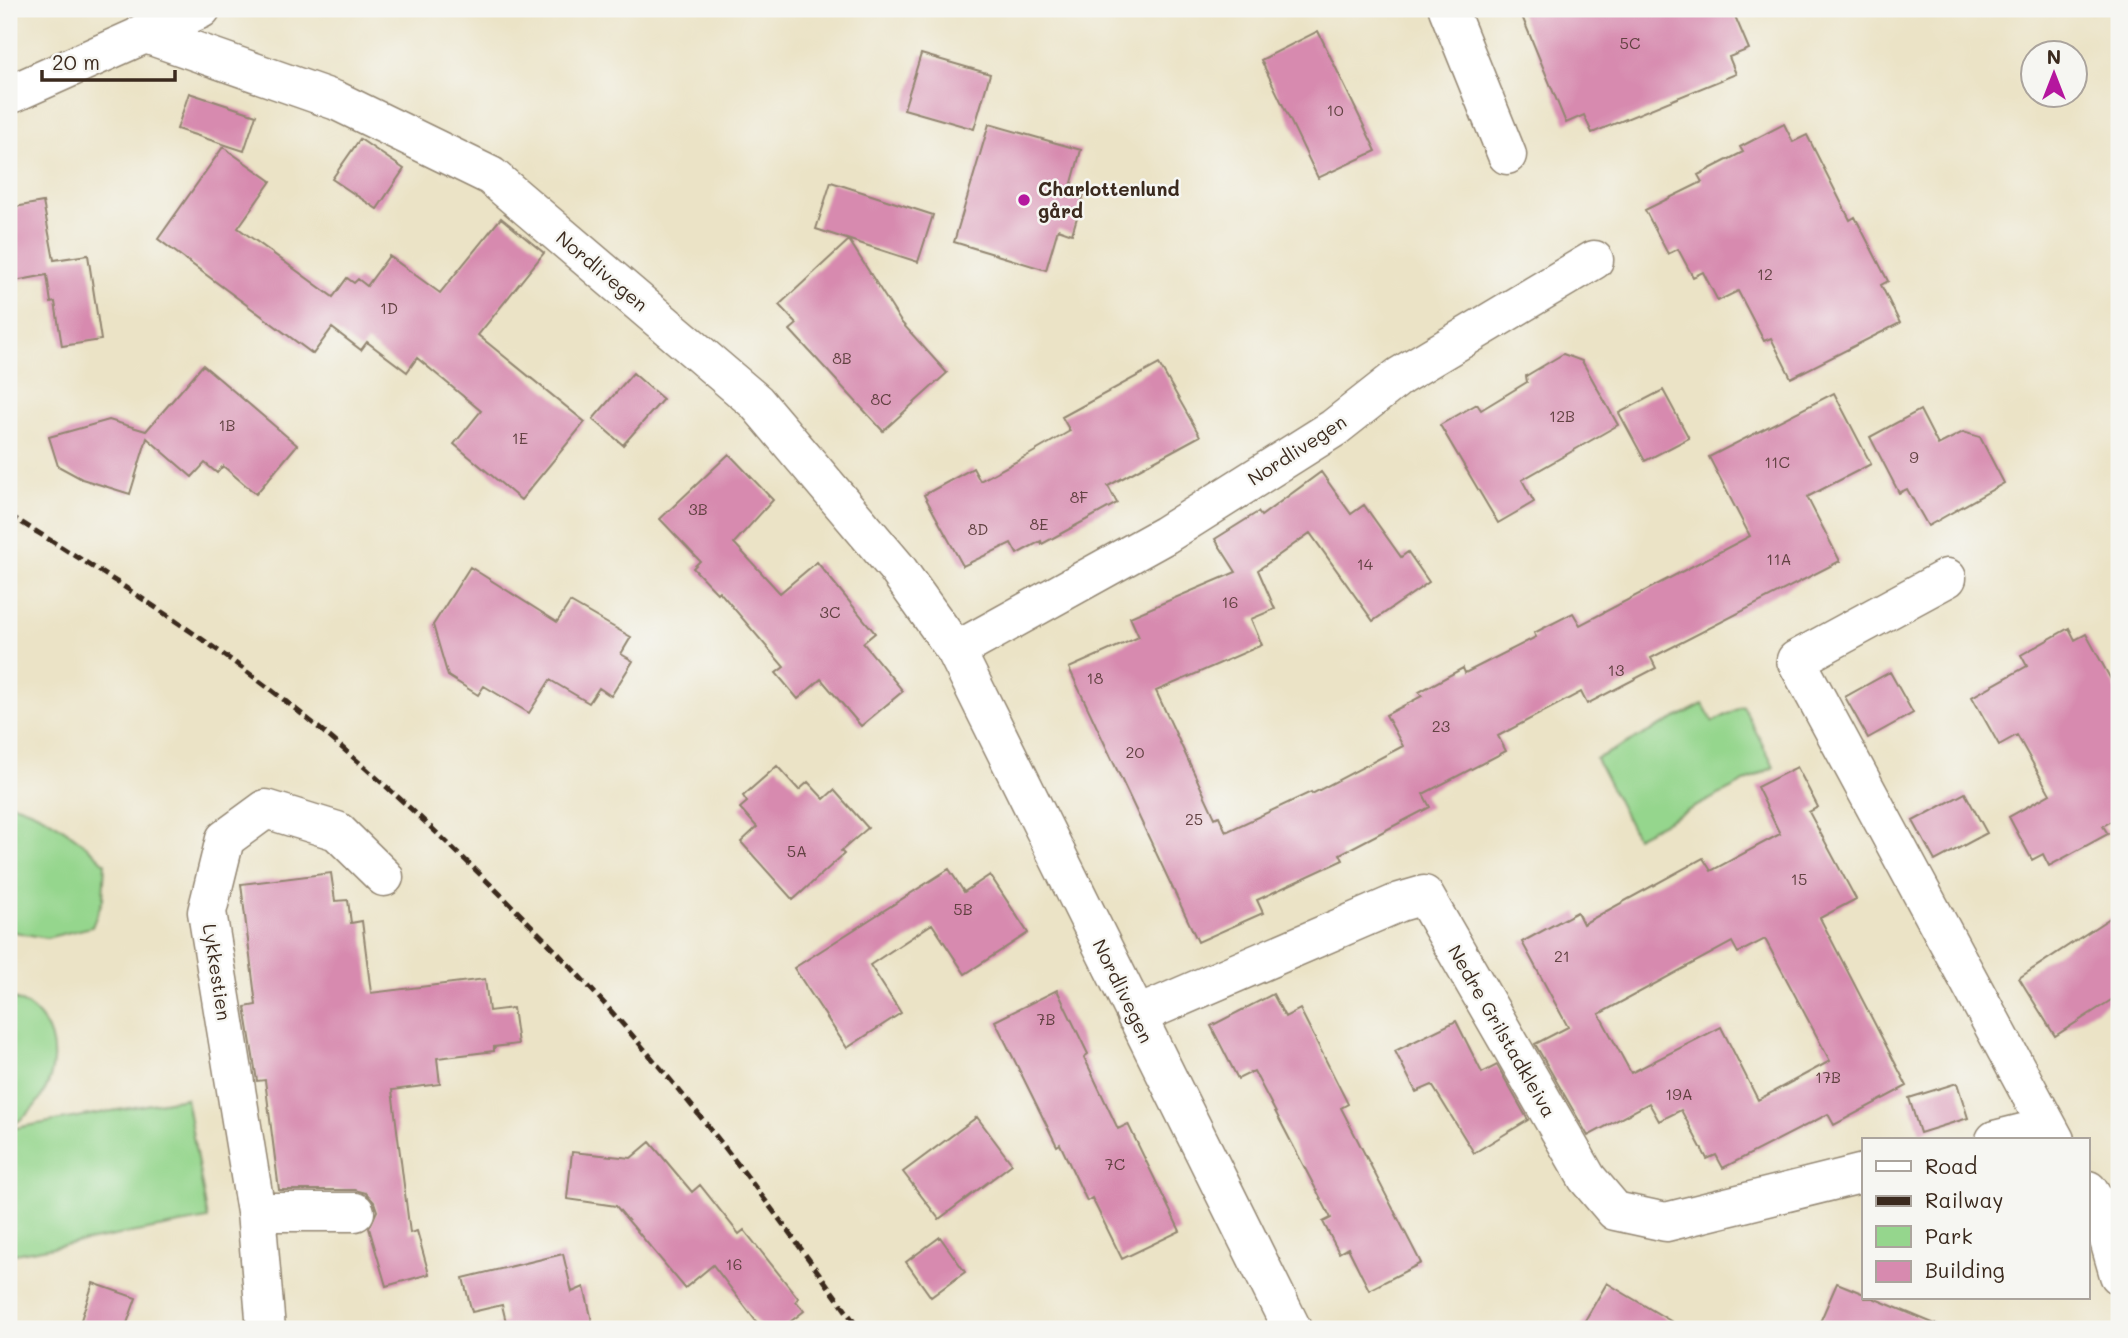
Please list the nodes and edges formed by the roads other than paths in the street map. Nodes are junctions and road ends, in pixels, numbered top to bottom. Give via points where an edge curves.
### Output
1 (201, 9) edge
2 (1448, 9) edge
3 (153, 21) edge
4 (9, 95) edge
5 (1507, 155) dead end
6 (1594, 260) dead end
7 (1947, 578) dead end
8 (956, 651) junction
9 (384, 877) dead end
10 (1136, 1016) junction
11 (2051, 1134) edge
12 (2014, 1138) edge
13 (1862, 1173) edge
14 (2090, 1194) edge
15 (256, 1212) junction
16 (355, 1212) dead end
17 (2119, 1275) edge
18 (266, 1329) edge
19 (1292, 1329) edge

1 - 3 street
2 - 5 street
3 - 4 street
3 - 8 street, Nordlivegen via 337,101 491,176 756,402 896,567
6 - 8 street, Nordlivegen via 1400,376 1334,428 1165,535
7 - 11 street via 1796,660
8 - 10 street, Nordlivegen
9 - 15 street, Lykkestien via 337,831 266,809 225,839 207,912
10 - 13 street, Nedre Grilstadkleiva via 1424,895 1587,1178 1615,1211 1666,1222
10 - 19 street, Nordlivegen
11 - 12 street
14 - 17 street via 2100,1209
15 - 16 street
15 - 18 street, Lykkestien

